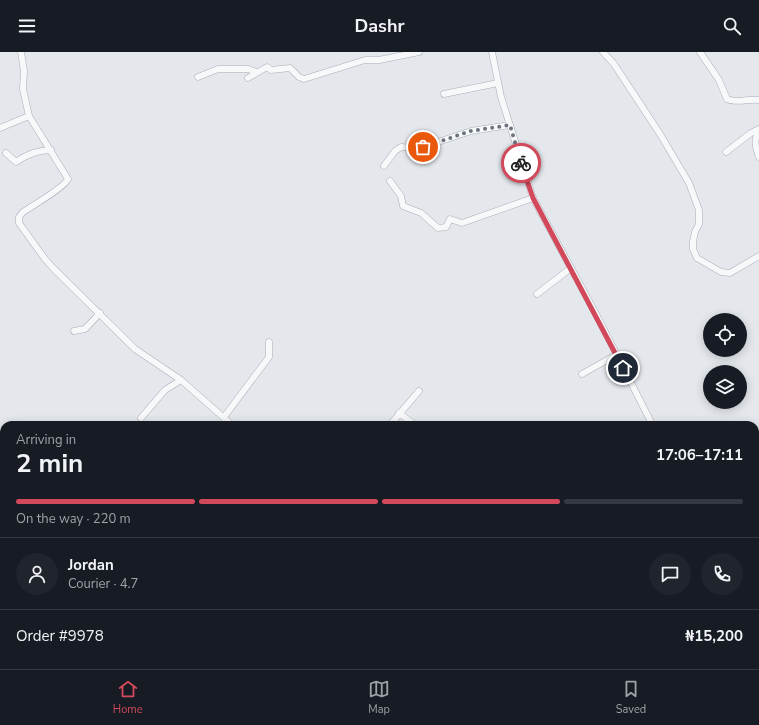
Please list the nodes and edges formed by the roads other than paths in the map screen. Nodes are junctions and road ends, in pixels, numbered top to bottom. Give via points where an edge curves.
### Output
1 (21, 52) edge
2 (419, 52) edge
3 (492, 52) edge
4 (603, 52) edge
5 (700, 52) edge
6 (256, 72) junction
7 (198, 77) dead end
8 (248, 78) dead end
9 (498, 83) junction
10 (444, 94) dead end
11 (759, 100) edge
12 (29, 116) junction
13 (510, 125) junction
14 (0, 128) edge
15 (759, 131) edge
16 (51, 150) junction
17 (726, 152) dead end
18 (6, 153) dead end
19 (759, 157) edge
20 (384, 166) dead end
21 (390, 181) dead end
22 (533, 198) junction
23 (759, 256) edge
24 (571, 268) junction
25 (537, 294) dead end
26 (100, 313) junction
27 (74, 331) dead end
28 (269, 342) dead end
29 (616, 355) junction
30 (582, 374) dead end
31 (181, 380) junction
32 (419, 390) dead end
33 (399, 413) junction
34 (141, 418) dead end
35 (224, 418) junction
36 (227, 421) edge
37 (393, 421) edge
38 (410, 421) edge
39 (650, 421) edge

1 - 12 street via 23,89
2 - 6 street via 379,60 365,60 304,79 290,68 271,70 267,67
3 - 9 street
4 - 23 street via 614,64 660,134 689,183 699,210 699,224 693,241 693,250 697,258 721,272 730,273
5 - 11 street via 727,99
6 - 7 street via 248,69 218,69
6 - 8 street
9 - 10 street
9 - 13 street
12 - 14 street
12 - 16 street
13 - 20 street via 471,131 423,147 401,147
13 - 22 street
15 - 17 street via 751,133
15 - 19 street via 755,144
16 - 18 street via 37,151 16,162
16 - 26 street via 68,180 23,212 19,217 19,223 45,259
21 - 22 street via 401,196 403,206 421,213 438,228 446,226 450,219 462,223
22 - 24 street
24 - 25 street
24 - 29 street
26 - 27 street via 85,329
26 - 31 street via 136,349
28 - 35 street via 269,357
29 - 30 street
29 - 39 street
31 - 34 street via 165,390
31 - 35 street
32 - 33 street
33 - 37 street
33 - 38 street
35 - 36 street

